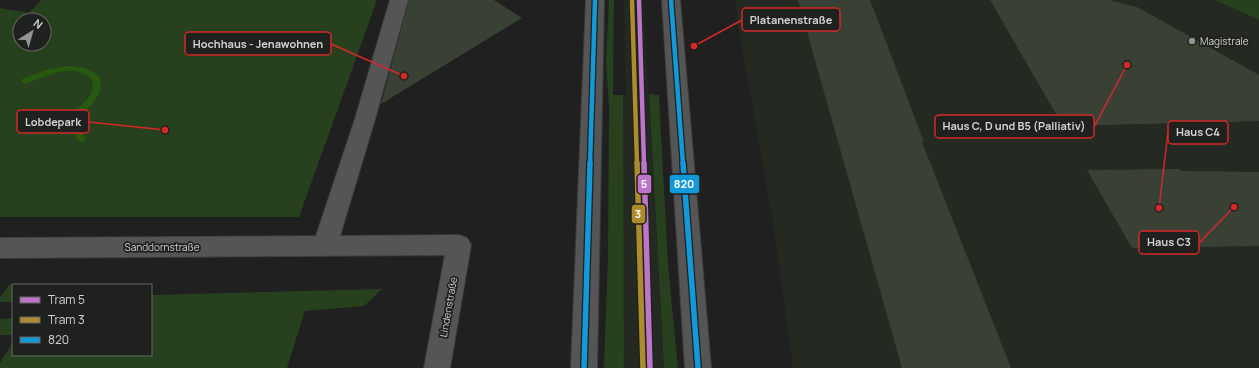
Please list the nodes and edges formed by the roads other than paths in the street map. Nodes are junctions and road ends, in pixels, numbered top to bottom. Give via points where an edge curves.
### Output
1 (399, 0) edge
2 (595, 0) edge
3 (671, 0) edge
4 (459, 245) joint
5 (325, 246) junction
6 (0, 248) edge
7 (437, 368) edge
8 (584, 368) edge
9 (698, 368) edge

1 - 5 main road
2 - 8 main road
3 - 9 main road
4 - 5 main road, Sanddornstraße
4 - 7 main road, Lindenstraße
5 - 6 main road, Sanddornstraße

